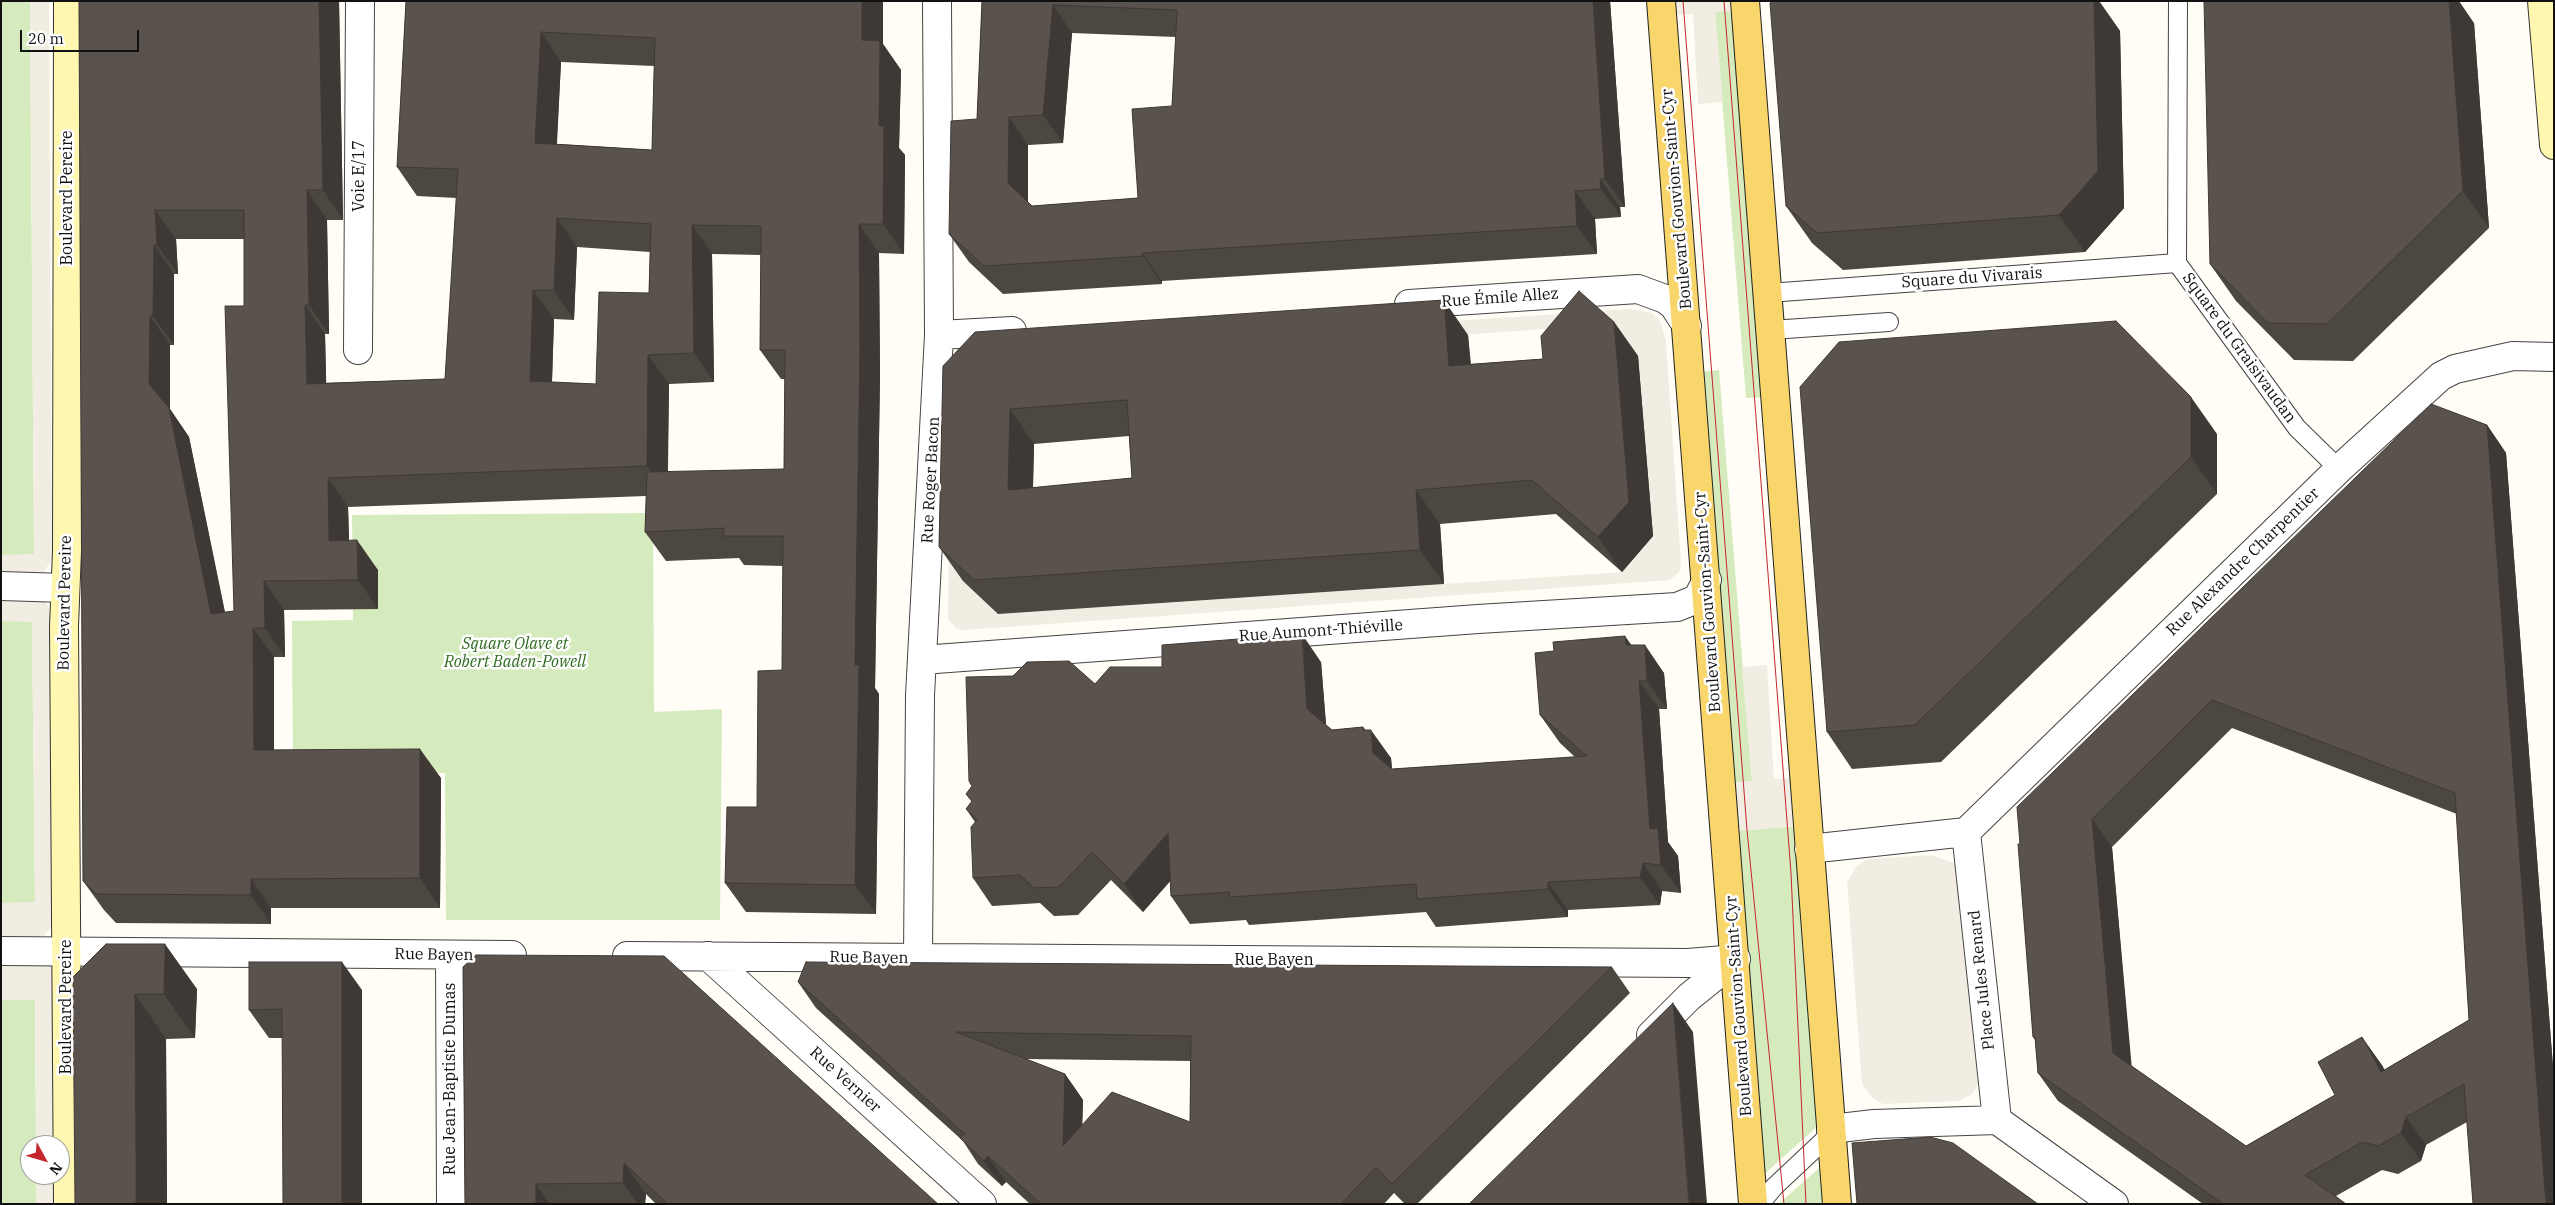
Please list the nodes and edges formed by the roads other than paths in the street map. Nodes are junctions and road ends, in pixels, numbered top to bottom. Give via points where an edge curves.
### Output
1 (68, 1) edge
2 (360, 1) edge
3 (937, 1) edge
4 (1661, 1) edge
5 (1746, 1) edge
6 (2178, 1) edge
7 (2542, 1) edge
8 (2554, 146) edge
9 (2177, 263) junction
10 (1768, 293) junction
11 (1380, 306) edge
12 (1889, 322) dead end
13 (1687, 326) junction
14 (1042, 329) edge
15 (1770, 330) junction
16 (939, 335) junction
17 (358, 350) dead end
18 (2554, 357) edge
19 (2338, 469) junction
20 (1707, 580) junction
21 (1, 586) edge
22 (65, 588) junction
23 (922, 660) junction
24 (1966, 832) junction
25 (1809, 849) junction
26 (1, 951) edge
27 (66, 952) junction
28 (450, 954) junction
29 (540, 956) edge
30 (602, 956) edge
31 (708, 956) junction
32 (918, 958) junction
33 (1736, 959) junction
34 (1635, 1051) edge
35 (1998, 1120) junction
36 (1831, 1129) junction
37 (68, 1204) edge
38 (451, 1204) edge
39 (982, 1204) edge
40 (1754, 1204) edge
41 (1760, 1204) edge
42 (1837, 1204) edge
43 (2114, 1204) edge

1 - 22 main road, Boulevard Pereire
2 - 17 street, Voie E/17
3 - 16 street, Rue Roger Bacon
4 - 13 main road, Boulevard Gouvion-Saint-Cyr
5 - 10 main road
6 - 9 lane, Square du Graisivaudan
7 - 8 main road
9 - 10 lane, Square du Vivarais
9 - 19 lane, Square du Graisivaudan via 2297,428
10 - 15 main road
11 - 13 street, Rue Émile Allez via 1638,289 1674,306
12 - 15 lane
13 - 20 main road, Boulevard Gouvion-Saint-Cyr
14 - 16 street
15 - 25 main road
16 - 23 street, Rue Roger Bacon
18 - 19 street, Rue Alexandre Charpentier via 2514,356 2454,369 2441,376
19 - 24 street, Rue Alexandre Charpentier
20 - 23 street, Rue Aumont-Thiéville via 1697,599 1677,607
20 - 33 main road, Boulevard Gouvion-Saint-Cyr
21 - 22 street
22 - 27 main road, Boulevard Pereire
23 - 32 street, Rue Roger Bacon
24 - 25 street
24 - 35 street, Place Jules Renard
25 - 36 main road
26 - 27 street, Rue Bayen
27 - 28 street, Rue Bayen
27 - 37 main road, Boulevard Pereire
28 - 29 street, Rue Bayen
28 - 38 street, Rue Jean-Baptiste Dumas
30 - 31 street, Rue Bayen
31 - 32 street, Rue Bayen
31 - 39 street, Rue Vernier
32 - 33 street, Rue Bayen via 1688,963
33 - 34 street via 1689,997
33 - 40 main road, Boulevard Gouvion-Saint-Cyr
35 - 36 street via 1874,1124
35 - 43 street
36 - 41 lane
36 - 42 main road

